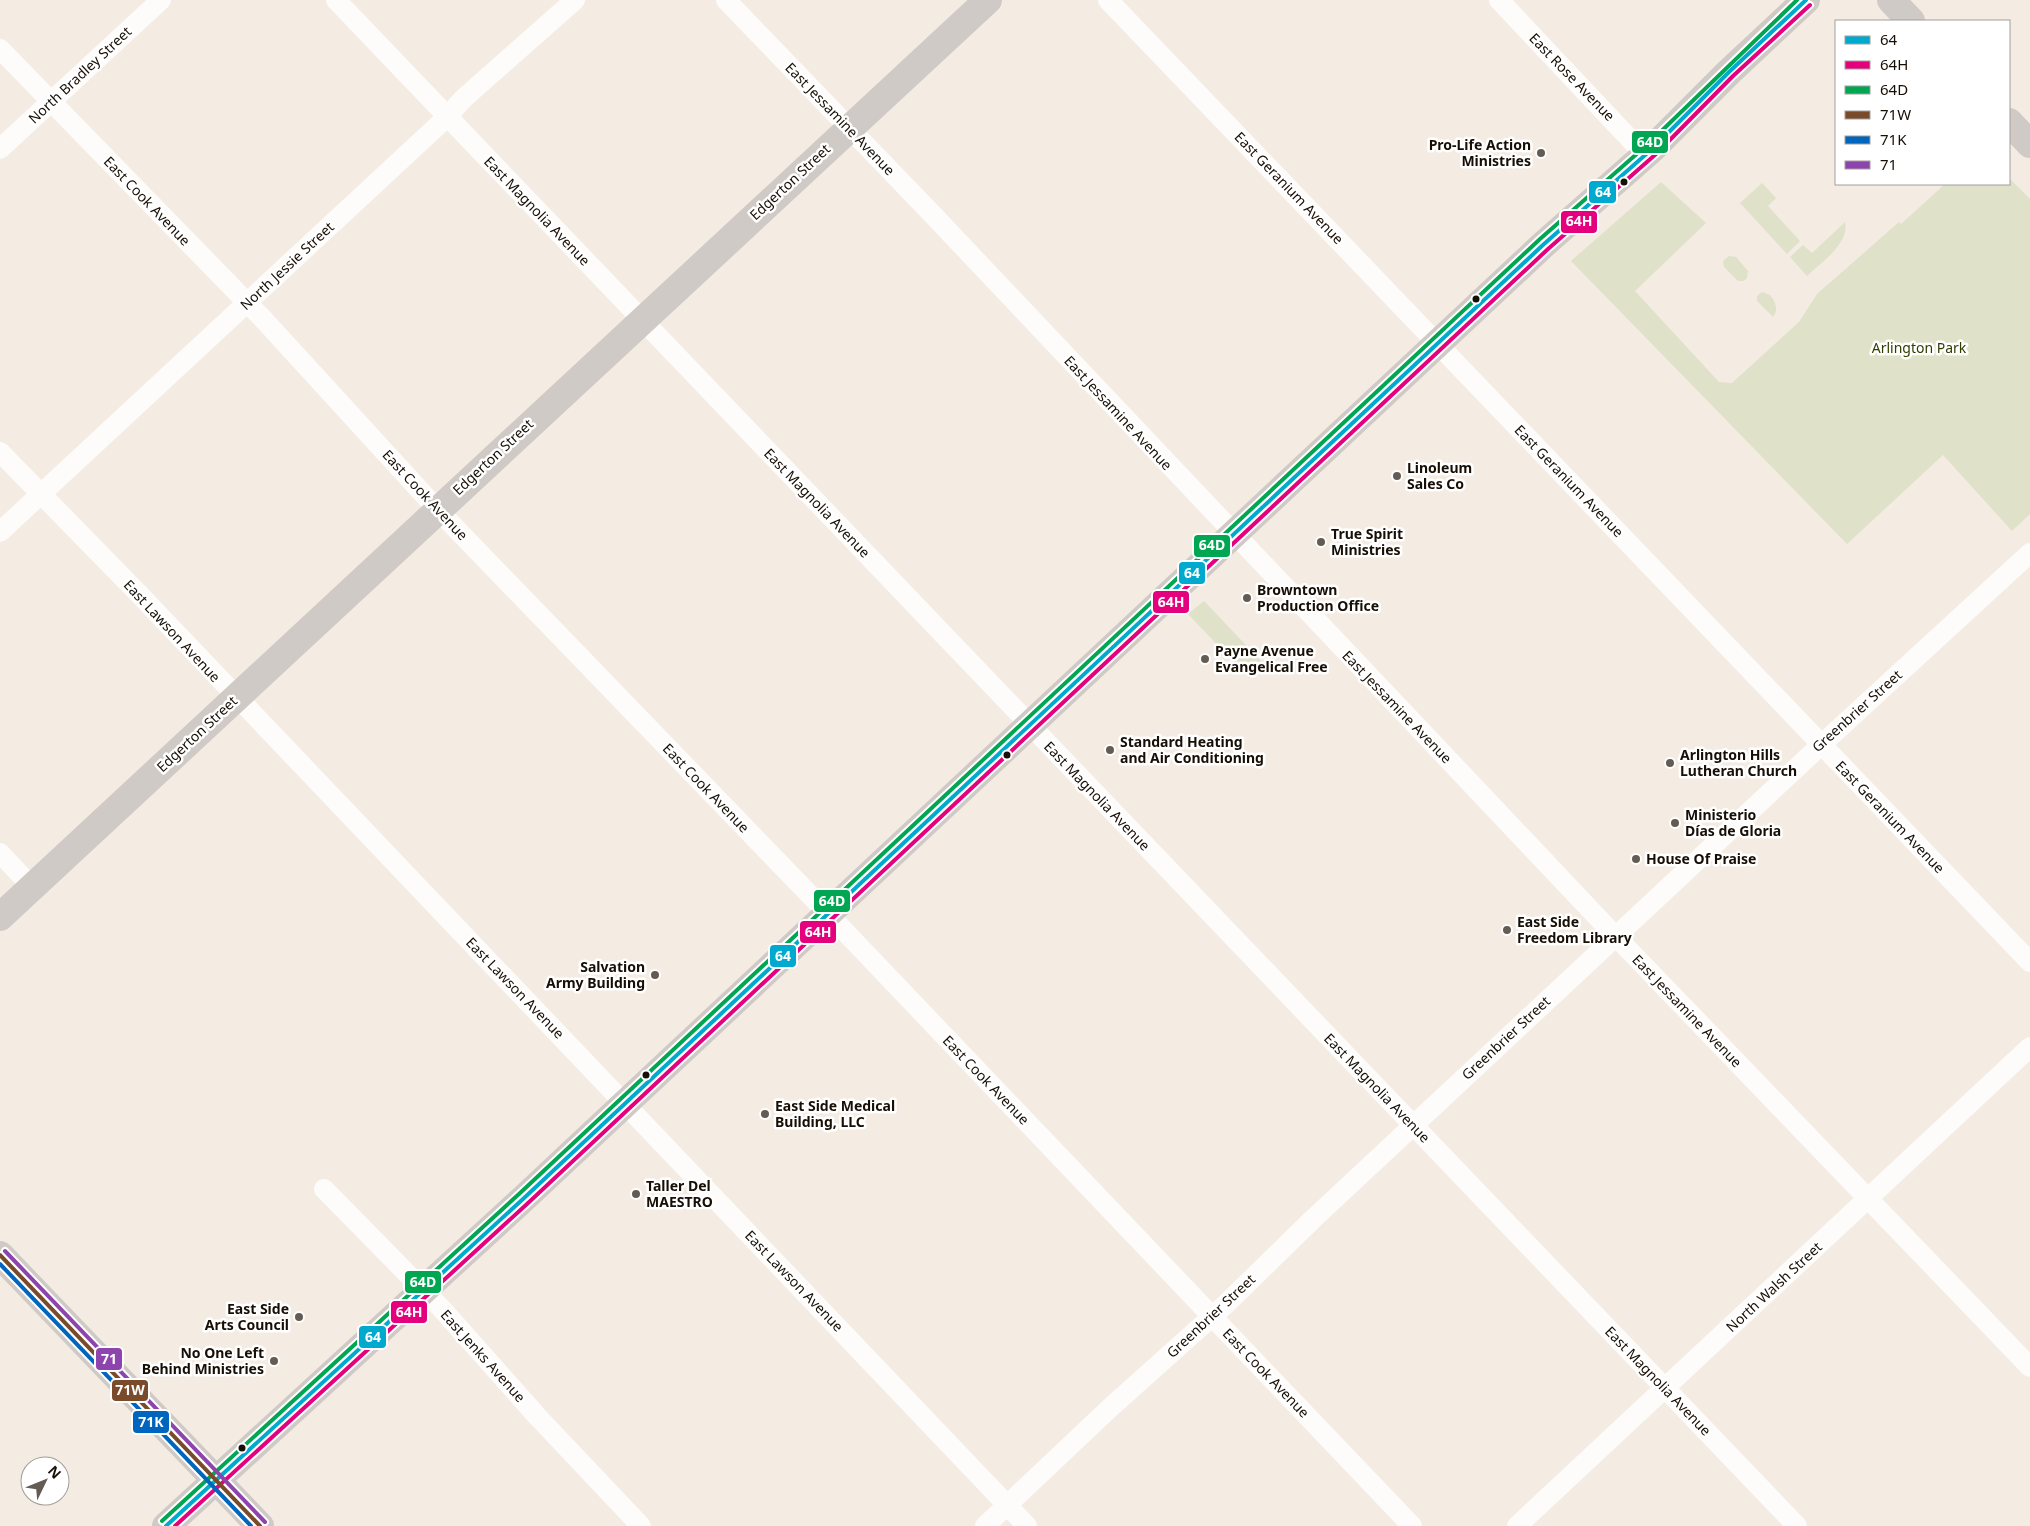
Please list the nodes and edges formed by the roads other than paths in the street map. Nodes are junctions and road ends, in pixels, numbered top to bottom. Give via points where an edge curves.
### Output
1 (161, 0) edge
2 (336, 0) edge
3 (575, 0) edge
4 (726, 0) edge
5 (988, 0) edge
6 (1108, 0) edge
7 (1498, 0) edge
8 (1806, 0) edge
9 (1891, 0) edge
10 (1910, 20) edge
11 (0, 49) edge
12 (51, 102) junction
13 (447, 117) junction
14 (2010, 123) edge
15 (848, 128) junction
16 (2030, 144) edge
17 (0, 149) edge
18 (1645, 155) junction
19 (246, 304) junction
20 (641, 320) junction
21 (1438, 343) junction
22 (0, 452) edge
23 (41, 494) junction
24 (437, 509) junction
25 (0, 532) edge
26 (1234, 535) junction
27 (2030, 555) edge
28 (236, 697) junction
29 (1030, 726) junction
30 (1821, 745) junction
31 (0, 853) edge
32 (32, 887) junction
33 (828, 914) junction
34 (0, 917) edge
35 (1615, 936) junction
36 (2030, 962) edge
37 (2030, 1047) edge
38 (624, 1105) junction
39 (1413, 1125) junction
40 (324, 1188) dead end
41 (1868, 1199) junction
42 (0, 1255) edge
43 (423, 1290) junction
44 (1212, 1317) junction
45 (2030, 1367) edge
46 (1666, 1389) junction
47 (216, 1480) junction
48 (1007, 1506) junction
49 (166, 1526) edge
50 (260, 1526) edge
51 (641, 1526) edge
52 (985, 1526) edge
53 (1027, 1526) edge
54 (1412, 1526) edge
55 (1517, 1526) edge
56 (1797, 1526) edge

1 - 12 street, North Bradley Street
2 - 13 street, East Magnolia Avenue
3 - 13 street, North Jessie Street via 464,98
4 - 15 street, East Jessamine Avenue
5 - 15 street, Edgerton Street
6 - 21 street, East Geranium Avenue
7 - 18 street, East Rose Avenue
8 - 18 street
9 - 10 street
11 - 12 street, East Cook Avenue
12 - 17 street, North Bradley Street
12 - 19 street, East Cook Avenue
13 - 19 street, North Jessie Street
13 - 20 street, East Magnolia Avenue
14 - 16 street
15 - 20 street, Edgerton Street
15 - 26 street, East Jessamine Avenue via 936,217
18 - 21 street
19 - 23 street, North Jessie Street
19 - 24 street, East Cook Avenue
20 - 24 street, Edgerton Street
20 - 29 street, East Magnolia Avenue
21 - 26 street
21 - 30 street, East Geranium Avenue
22 - 23 street, East Lawson Avenue
23 - 25 street, North Jessie Street
23 - 28 street, East Lawson Avenue
24 - 28 street, Edgerton Street
24 - 33 street, East Cook Avenue
26 - 29 street
26 - 35 street, East Jessamine Avenue
27 - 30 street, Greenbrier Street
28 - 32 street, Edgerton Street
28 - 38 street, East Lawson Avenue
29 - 33 street
29 - 39 street, East Magnolia Avenue
30 - 35 street, Greenbrier Street
30 - 36 street, East Geranium Avenue
31 - 32 street
32 - 34 street, Edgerton Street
33 - 38 street
33 - 44 street, East Cook Avenue
35 - 39 street, Greenbrier Street
35 - 41 street, East Jessamine Avenue
37 - 41 street, North Walsh Street
38 - 43 street
38 - 48 street, East Lawson Avenue
39 - 44 street, Greenbrier Street
39 - 46 street, East Magnolia Avenue
40 - 43 street, East Jenks Avenue
41 - 45 street, East Jessamine Avenue
41 - 46 street, North Walsh Street
42 - 47 street
43 - 47 street
43 - 51 street, East Jenks Avenue
44 - 48 street, Greenbrier Street
44 - 54 street, East Cook Avenue
46 - 55 street, North Walsh Street
46 - 56 street, East Magnolia Avenue
47 - 49 street
47 - 50 street
48 - 52 street, Greenbrier Street
48 - 53 street, East Lawson Avenue

